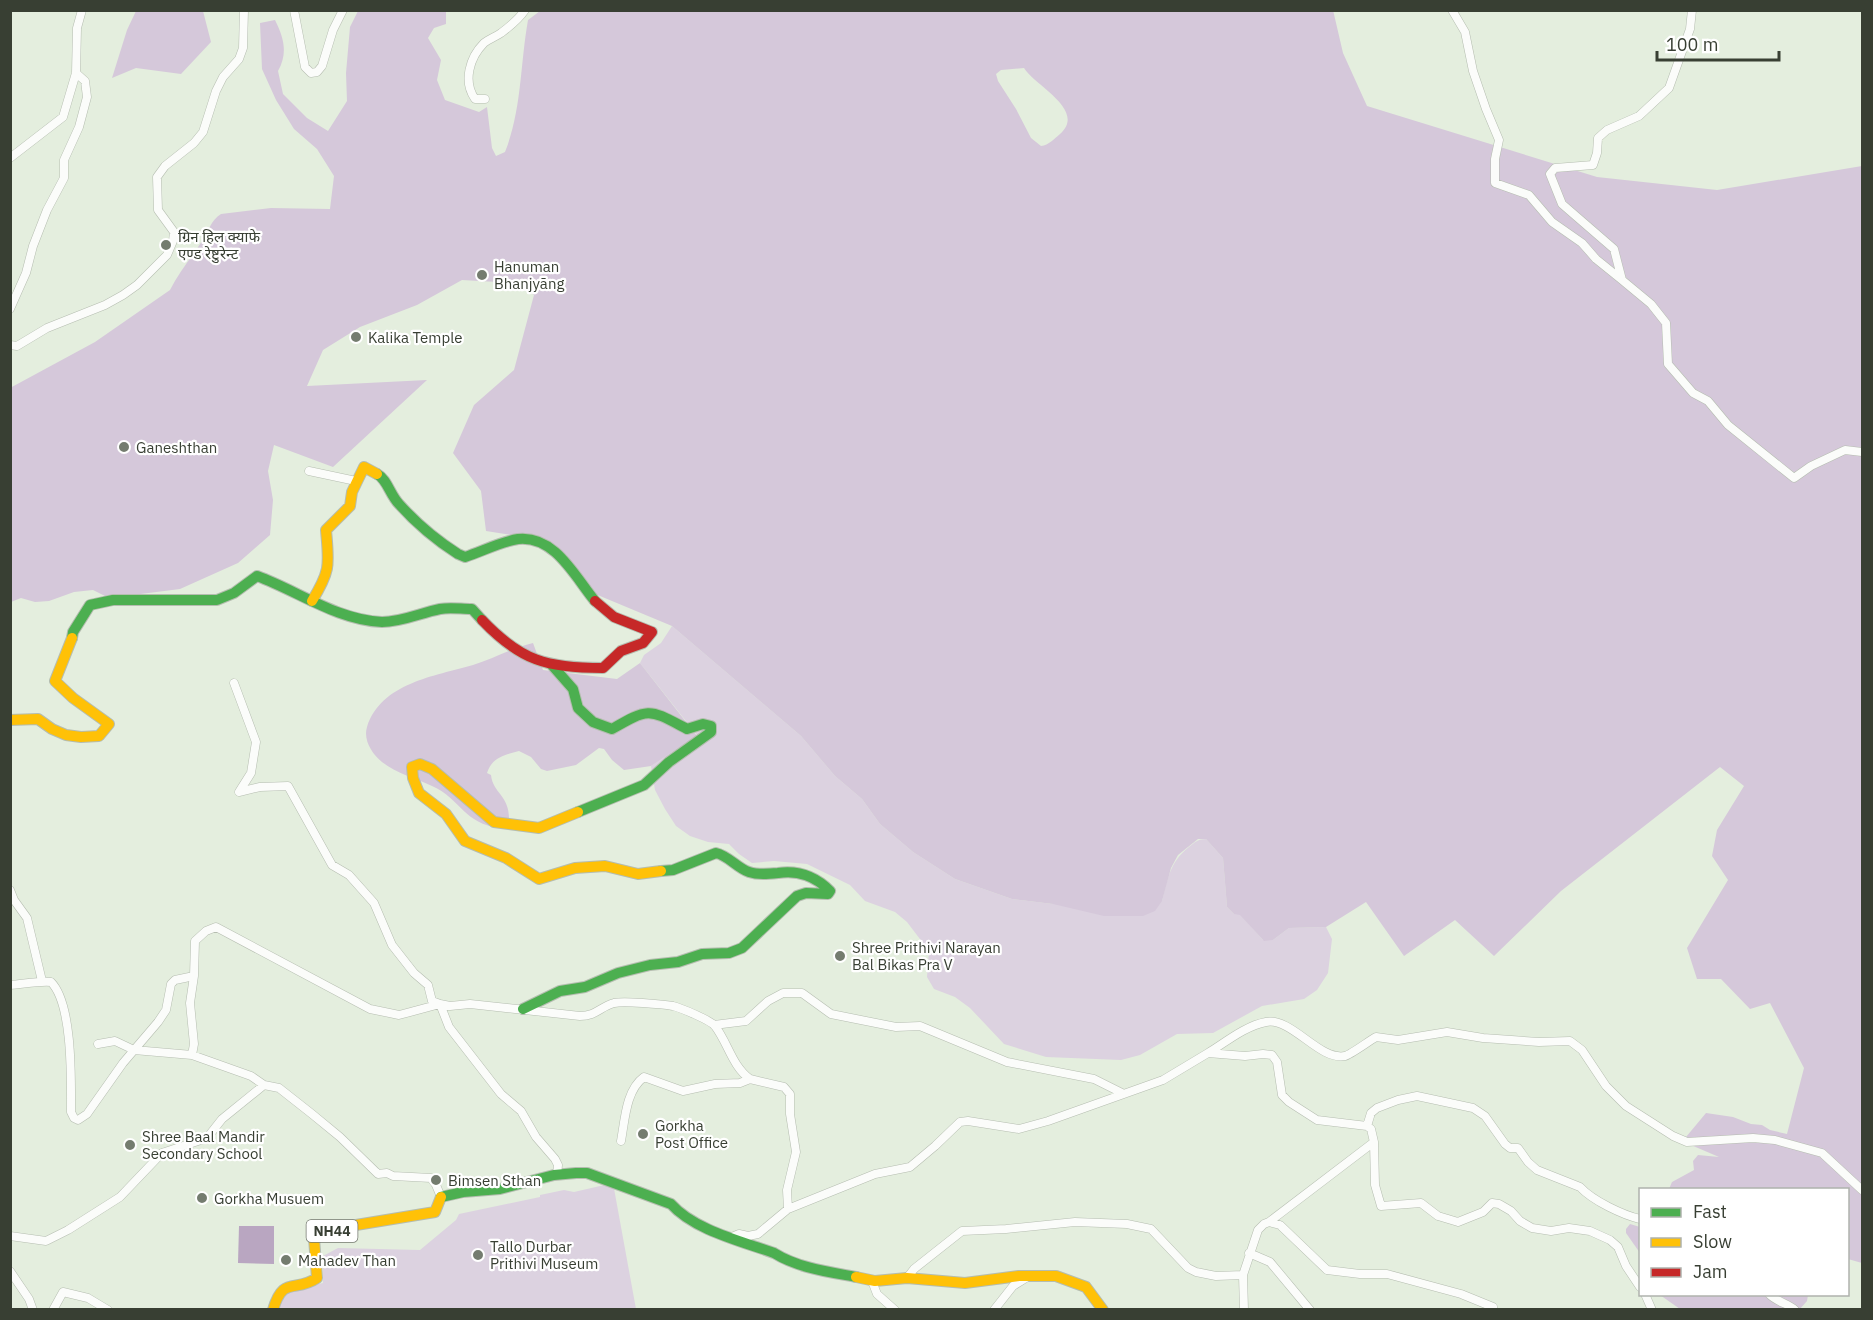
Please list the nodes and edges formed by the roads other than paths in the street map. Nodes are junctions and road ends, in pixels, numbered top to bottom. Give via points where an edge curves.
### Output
1 (82, 10) edge
2 (244, 10) edge
3 (294, 10) edge
4 (343, 10) edge
5 (525, 10) edge
6 (1452, 10) edge
7 (1692, 10) edge
8 (76, 73) junction
9 (485, 99) dead end
10 (10, 158) edge
11 (1622, 280) junction
12 (10, 309) edge
13 (10, 345) edge
14 (1863, 452) edge
15 (309, 471) dead end
16 (356, 481) junction
17 (312, 601) junction
18 (550, 664) junction
19 (234, 684) dead end
20 (10, 720) edge
21 (10, 890) edge
22 (194, 975) junction
23 (42, 981) junction
24 (10, 985) edge
25 (440, 1004) junction
26 (523, 1009) junction
27 (714, 1025) junction
28 (98, 1044) dead end
29 (134, 1050) junction
30 (1208, 1053) junction
31 (192, 1055) junction
32 (750, 1079) junction
33 (264, 1085) junction
34 (1122, 1093) junction
35 (1367, 1126) junction
36 (621, 1141) dead end
37 (1374, 1142) junction
38 (557, 1174) junction
39 (1863, 1190) edge
40 (441, 1197) junction
41 (788, 1209) junction
42 (1639, 1219) edge
43 (1269, 1222) junction
44 (10, 1236) edge
45 (732, 1237) junction
46 (1249, 1253) junction
47 (10, 1271) edge
48 (1243, 1275) junction
49 (1029, 1276) junction
50 (907, 1278) junction
51 (872, 1281) junction
52 (1639, 1284) edge
53 (1771, 1296) edge
54 (1493, 1306) dead end
55 (33, 1310) edge
56 (53, 1310) edge
57 (108, 1310) edge
58 (273, 1310) edge
59 (895, 1310) edge
60 (994, 1310) edge
61 (1103, 1310) edge
62 (1244, 1310) edge
63 (1310, 1310) edge
64 (1795, 1310) edge

1 - 8 street via 77,28
2 - 13 street via 243,48 216,91 202,132 157,177 158,210 174,232 167,255 123,295 47,328 17,346
3 - 4 street via 305,67 311,72 322,66
5 - 9 street via 485,42 475,56 468,90 475,99
6 - 11 street via 1465,32 1473,71 1499,140 1496,183 1529,195 1552,222
7 - 11 street via 1690,29 1669,88 1639,116 1598,138 1593,165 1554,168 1550,174 1562,204 1614,249
8 - 10 street via 63,117
8 - 12 street via 85,81 87,97 79,127 64,160 64,178
11 - 14 street via 1651,304 1666,323 1668,364 1693,393 1708,401 1728,425 1794,478 1845,450
15 - 16 street
16 - 17 street via 350,506 326,530 329,568
16 - 18 street via 364,467 383,477 388,490 408,513 458,555 465,557 518,540 536,540 551,547 603,609 617,620 652,632 643,643 621,651 603,668
17 - 18 street via 371,621 401,622 442,609 472,609 518,652
17 - 20 street via 257,576 217,600 113,600 90,605 73,632 55,681 109,724 99,736 85,738 57,734 38,719
18 - 26 street via 573,690 578,708 592,722 612,729 636,715 656,712 687,729 711,726 711,732 644,785 539,828 494,822 432,769 420,764 412,767 419,793 446,814 465,841 506,858 539,879 575,868 605,866 638,874 673,870 716,853 762,875 802,873 830,891 797,896 742,948 729,953 702,954 618,973 585,987 560,991
19 - 25 street via 256,742 251,773 239,792 288,786 332,865 349,875 375,903 392,945 428,985 432,1001
21 - 23 street via 27,918
22 - 25 street via 195,941 216,927 369,1009 399,1015
22 - 29 street via 171,984 166,1010
22 - 31 street via 190,1003
23 - 24 street
23 - 29 street via 51,982 58,989 64,1006 74,1118 78,1120 87,1114
25 - 26 street
25 - 38 street via 449,1027 501,1094 521,1111 555,1159
26 - 27 street via 590,1016 625,1001 675,1006
27 - 32 street via 742,1074
27 - 34 street via 746,1021 783,993 802,993 831,1014 896,1027 920,1026 1007,1062 1094,1079
28 - 29 street via 115,1041
29 - 31 street
30 - 34 street via 1164,1080
30 - 35 street via 1272,1055 1277,1062 1282,1095 1289,1102 1317,1120
30 - 39 street via 1249,1028 1267,1022 1280,1023 1336,1056 1347,1056 1376,1037 1398,1040 1447,1032 1483,1038 1570,1041 1582,1050 1606,1086 1626,1106 1673,1137 1687,1142 1753,1137 1812,1150 1822,1153
31 - 33 street via 251,1076
32 - 36 street via 683,1091 644,1077 630,1094
32 - 41 street via 784,1087 790,1094 796,1152 787,1190
33 - 40 street via 279,1088 340,1137 378,1174 430,1178
33 - 44 street via 222,1119 207,1138 162,1153 120,1197 68,1230 46,1241
34 - 41 street via 1019,1129 960,1122 910,1167 875,1174
35 - 37 street
35 - 42 street via 1377,1108 1417,1096 1473,1108 1485,1116 1505,1144 1518,1148 1537,1170 1580,1187 1624,1216
37 - 43 street
37 - 52 street via 1375,1185 1381,1206 1421,1203 1438,1216 1458,1222 1483,1212 1492,1203 1532,1228 1590,1231 1618,1247
38 - 40 street via 504,1188
38 - 45 street via 587,1173 652,1196 671,1204 699,1226
40 - 58 street, NH44 via 435,1212 356,1225 317,1236 313,1241 317,1278 312,1283 282,1290
41 - 45 street via 758,1234
43 - 46 street via 1258,1230
43 - 54 street via 1281,1224 1327,1270 1387,1274
45 - 51 street via 785,1260
46 - 48 street
46 - 63 street via 1270,1262
47 - 55 street
48 - 50 street via 1196,1272 1151,1229 1075,1222 962,1231
48 - 62 street
49 - 50 street via 965,1283
49 - 60 street via 1013,1286
49 - 61 street via 1056,1276 1078,1283 1086,1287
50 - 51 street
51 - 59 street via 878,1294
53 - 64 street
56 - 57 street via 63,1292 88,1298

